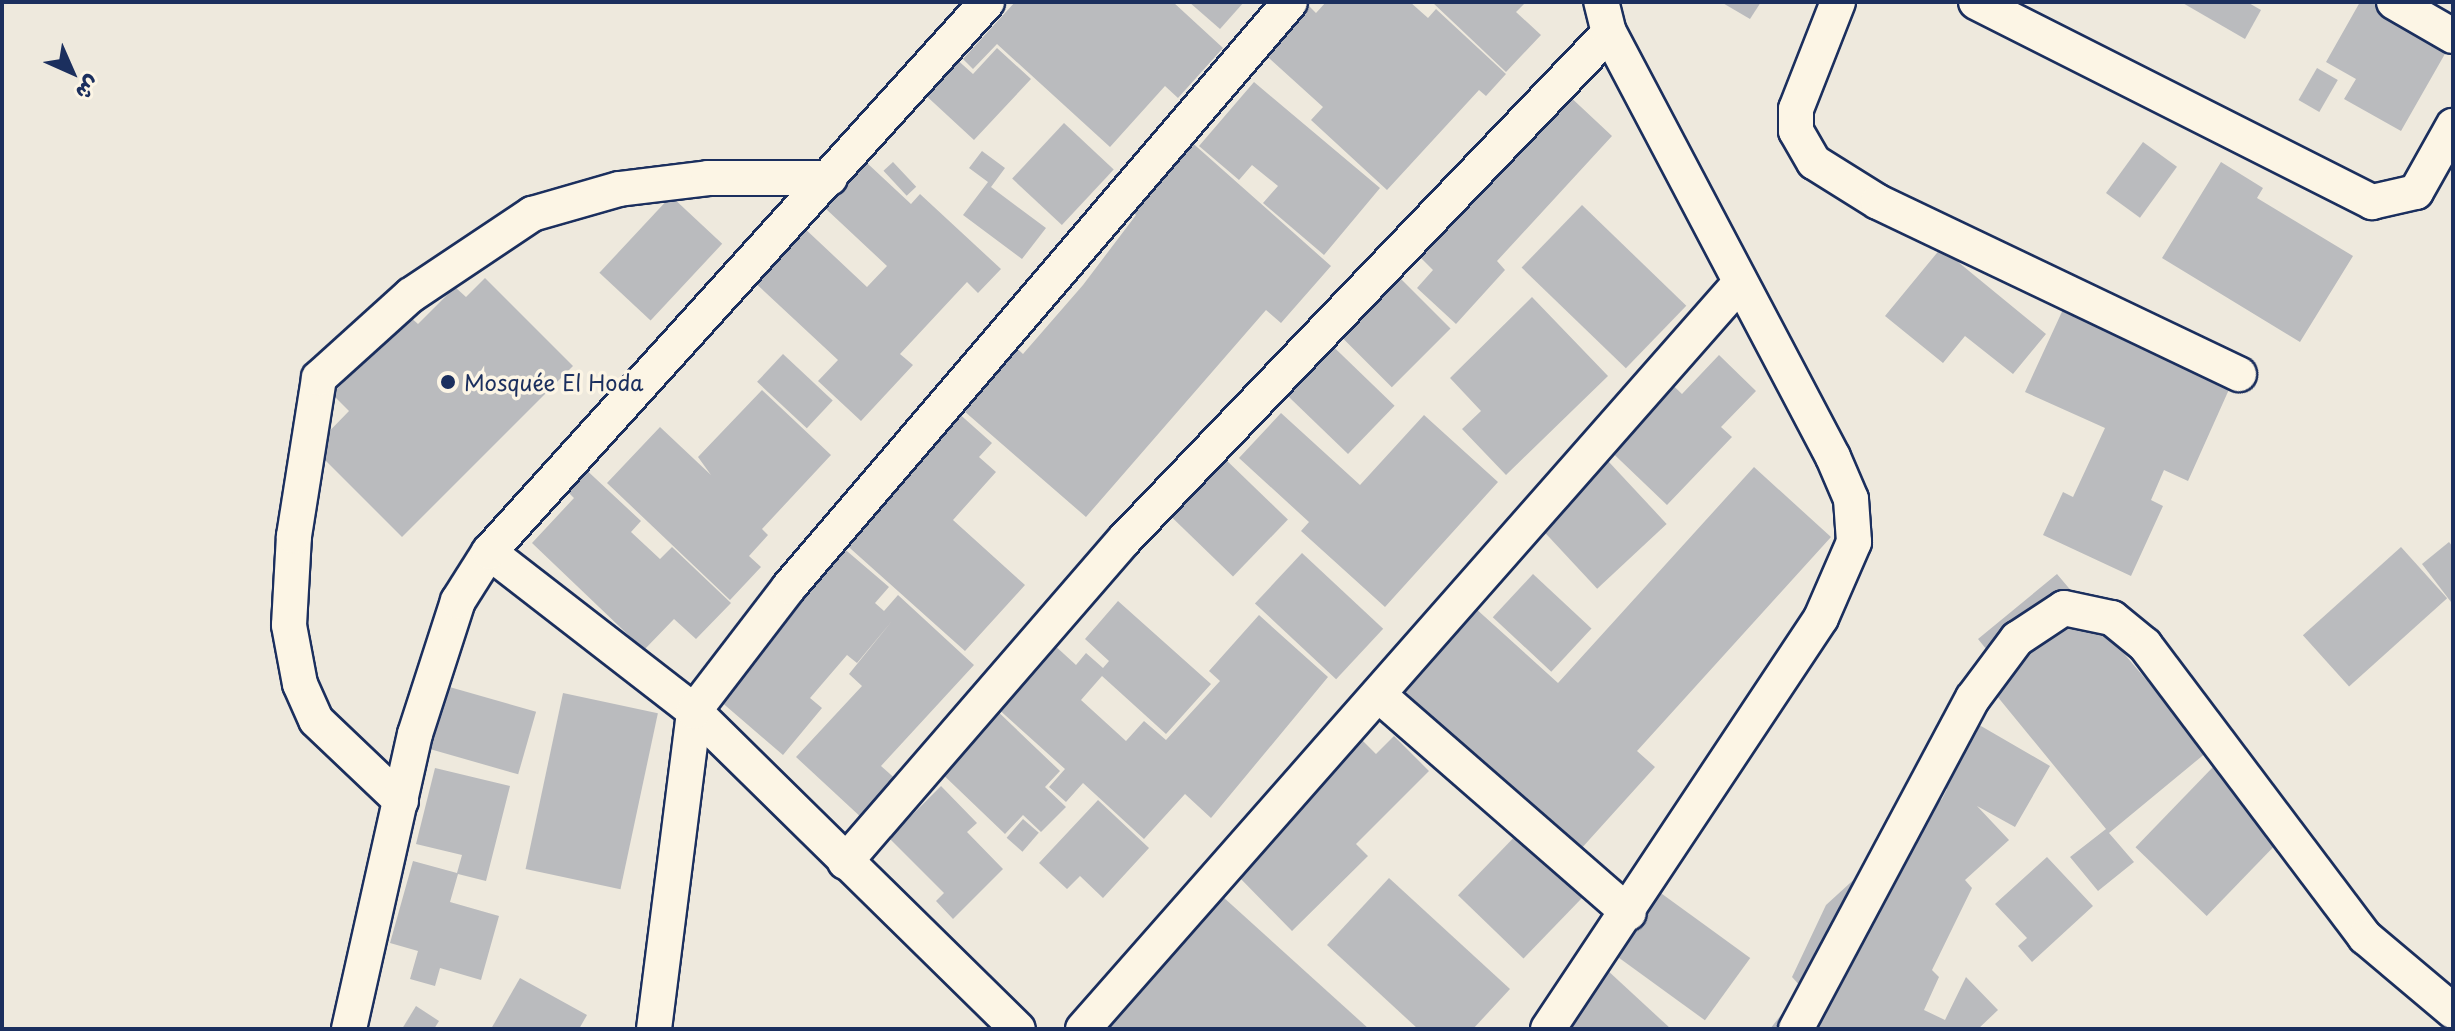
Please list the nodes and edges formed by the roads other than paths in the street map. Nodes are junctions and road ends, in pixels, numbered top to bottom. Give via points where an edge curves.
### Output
1 (987, 2) edge
2 (1290, 2) edge
3 (1838, 2) edge
4 (1976, 2) edge
5 (2394, 2) edge
6 (1605, 17) edge
7 (2453, 36) edge
8 (2453, 126) edge
9 (830, 178) junction
10 (1739, 284) junction
11 (2239, 374) dead end
12 (489, 552) junction
13 (1380, 696) junction
14 (694, 711) junction
15 (401, 801) junction
16 (845, 862) junction
17 (1629, 913) junction
18 (2453, 1011) edge
19 (349, 1029) edge
20 (654, 1029) edge
21 (1018, 1029) edge
22 (1083, 1029) edge
23 (1548, 1029) edge
24 (1796, 1029) edge

1 - 9 street
2 - 14 street via 789,587
3 - 11 street via 1796,109 1796,131 1814,162 1878,202
4 - 8 street via 2372,202 2416,192
5 - 7 street
6 - 10 street
6 - 16 street via 1125,539
9 - 12 street
9 - 15 street via 708,178 619,189 532,214 411,295 319,378 294,536 289,625 300,684 316,720
10 - 13 street
10 - 17 street via 1833,457 1851,499 1854,542 1821,618
12 - 14 street
12 - 15 street via 458,601
13 - 17 street
13 - 22 street
14 - 16 street
14 - 20 street
15 - 19 street
16 - 21 street
17 - 23 street
18 - 24 street via 2365,937 2145,645 2112,618 2064,608 2017,639 1973,698

